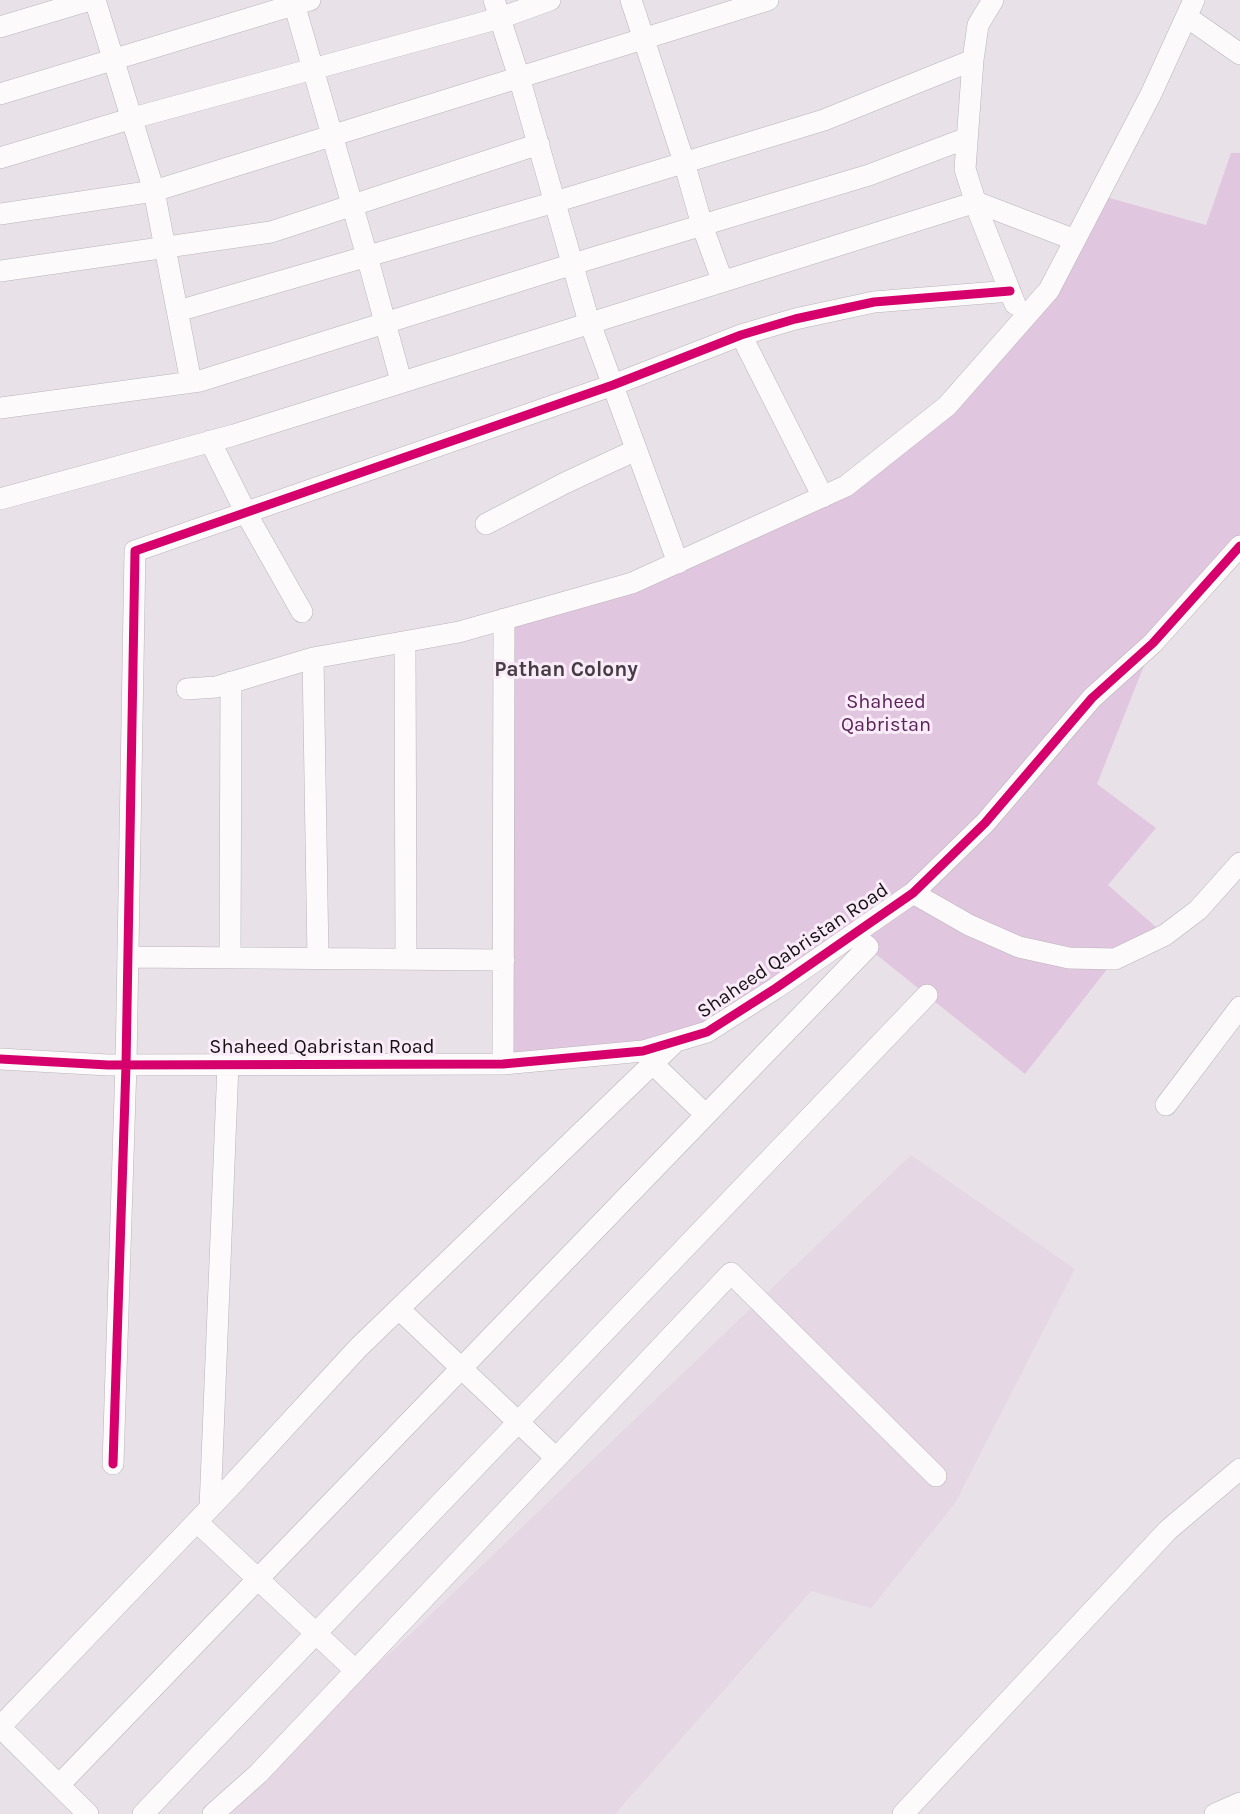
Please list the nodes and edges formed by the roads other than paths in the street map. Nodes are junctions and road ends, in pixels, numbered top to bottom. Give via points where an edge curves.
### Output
1 (90, 0) edge
2 (95, 0) edge
3 (550, 0) edge
4 (631, 0) edge
5 (768, 0) edge
6 (993, 0) edge
7 (299, 2) edge
8 (1191, 8) edge
9 (497, 9) edge
10 (0, 27) edge
11 (642, 39) junction
12 (1240, 54) edge
13 (112, 60) junction
14 (973, 60) junction
15 (313, 69) junction
16 (519, 77) junction
17 (0, 94) edge
18 (133, 118) junction
19 (332, 135) junction
20 (967, 138) junction
21 (538, 144) junction
22 (0, 158) edge
23 (684, 162) junction
24 (154, 191) junction
25 (555, 202) junction
26 (976, 202) junction
27 (352, 205) junction
28 (0, 214) edge
29 (702, 225) junction
30 (1075, 240) junction
31 (165, 247) junction
32 (367, 256) junction
33 (573, 264) junction
34 (0, 271) edge
35 (722, 280) junction
36 (1010, 291) junction
37 (178, 311) junction
38 (1022, 320) junction
39 (590, 322) junction
40 (385, 323) junction
41 (741, 335) junction
42 (401, 381) junction
43 (191, 382) junction
44 (613, 386) junction
45 (0, 408) edge
46 (210, 441) junction
47 (636, 450) junction
48 (823, 497) junction
49 (0, 499) edge
50 (246, 513) junction
51 (486, 524) dead end
52 (1240, 546) edge
53 (678, 563) junction
54 (302, 612) dead end
55 (504, 619) junction
56 (405, 642) junction
57 (313, 658) junction
58 (231, 682) junction
59 (187, 688) dead end
60 (1240, 863) edge
61 (913, 893) junction
62 (852, 935) junction
63 (128, 957) junction
64 (230, 958) junction
65 (318, 958) junction
66 (406, 959) junction
67 (504, 960) junction
68 (927, 995) dead end
69 (1240, 1007) edge
70 (676, 1041) junction
71 (0, 1059) edge
72 (503, 1064) junction
73 (652, 1064) junction
74 (126, 1065) junction
75 (228, 1065) junction
76 (1166, 1105) dead end
77 (706, 1115) junction
78 (399, 1309) junction
79 (462, 1368) junction
80 (518, 1422) junction
81 (556, 1458) junction
82 (113, 1464) dead end
83 (1240, 1469) edge
84 (936, 1476) dead end
85 (203, 1515) junction
86 (258, 1579) junction
87 (316, 1633) junction
88 (356, 1670) junction
89 (0, 1727) edge
90 (59, 1785) junction
91 (1240, 1803) edge
92 (88, 1814) edge
93 (143, 1814) edge
94 (213, 1814) edge
95 (903, 1814) edge
96 (1215, 1814) edge

1 - 10 street
2 - 13 street
3 - 9 street
4 - 11 street
5 - 11 street
6 - 14 street via 978,25
7 - 13 street
7 - 15 street
8 - 12 street
8 - 30 street
9 - 15 street
9 - 16 street
11 - 16 street
11 - 23 street
13 - 17 street
13 - 18 street
14 - 20 street
14 - 23 street via 824,120
15 - 18 street
15 - 19 street
16 - 19 street
16 - 21 street
18 - 22 street
18 - 24 street
19 - 24 street
19 - 27 street
20 - 26 street via 965,169
20 - 29 street via 869,176
21 - 25 street
21 - 27 street
23 - 25 street
23 - 29 street
24 - 28 street
24 - 31 street
25 - 32 street
25 - 33 street
26 - 30 street
26 - 35 street
26 - 36 street
27 - 31 street via 271,232
27 - 32 street
29 - 33 street
29 - 35 street
30 - 38 street via 1048,290
31 - 34 street
31 - 37 street
32 - 37 street
32 - 40 street
33 - 39 street
33 - 40 street
35 - 39 street
36 - 38 street
36 - 41 street via 874,302
37 - 43 street
38 - 48 street via 947,406 846,486
39 - 42 street
39 - 44 street
40 - 42 street
40 - 43 street
41 - 44 street
41 - 48 street
42 - 46 street
43 - 45 street
44 - 47 street
44 - 50 street
46 - 49 street
46 - 50 street
47 - 51 street
47 - 53 street
48 - 53 street
50 - 54 street
50 - 63 street via 135,551
52 - 61 street, Shaheed Qabristan Road via 1153,643 1092,698 985,823
53 - 55 street via 632,583
55 - 56 street
55 - 67 street
56 - 57 street
56 - 66 street
57 - 58 street
57 - 65 street
58 - 59 street
58 - 64 street
60 - 61 street via 1198,910 1165,935 1116,959 1069,958 1019,947 969,925
61 - 62 street, Shaheed Qabristan Road
62 - 70 street, Shaheed Qabristan Road via 707,1032
62 - 77 street via 868,947
63 - 64 street
63 - 74 street
64 - 65 street
65 - 66 street
66 - 67 street
67 - 72 street
68 - 80 street
69 - 76 street
70 - 72 street, Shaheed Qabristan Road via 643,1051
70 - 73 street
71 - 74 street, Shaheed Qabristan Road
72 - 75 street, Shaheed Qabristan Road
73 - 77 street
73 - 78 street
74 - 75 street, Shaheed Qabristan Road
74 - 82 street
75 - 85 street
77 - 79 street
78 - 79 street
78 - 85 street
79 - 80 street
79 - 86 street
80 - 81 street
80 - 87 street
81 - 84 street via 731,1273
81 - 88 street
83 - 95 street via 1168,1530
85 - 86 street
85 - 89 street
86 - 87 street
86 - 90 street
87 - 88 street
87 - 93 street
88 - 94 street via 258,1774
89 - 90 street
90 - 92 street
91 - 96 street

